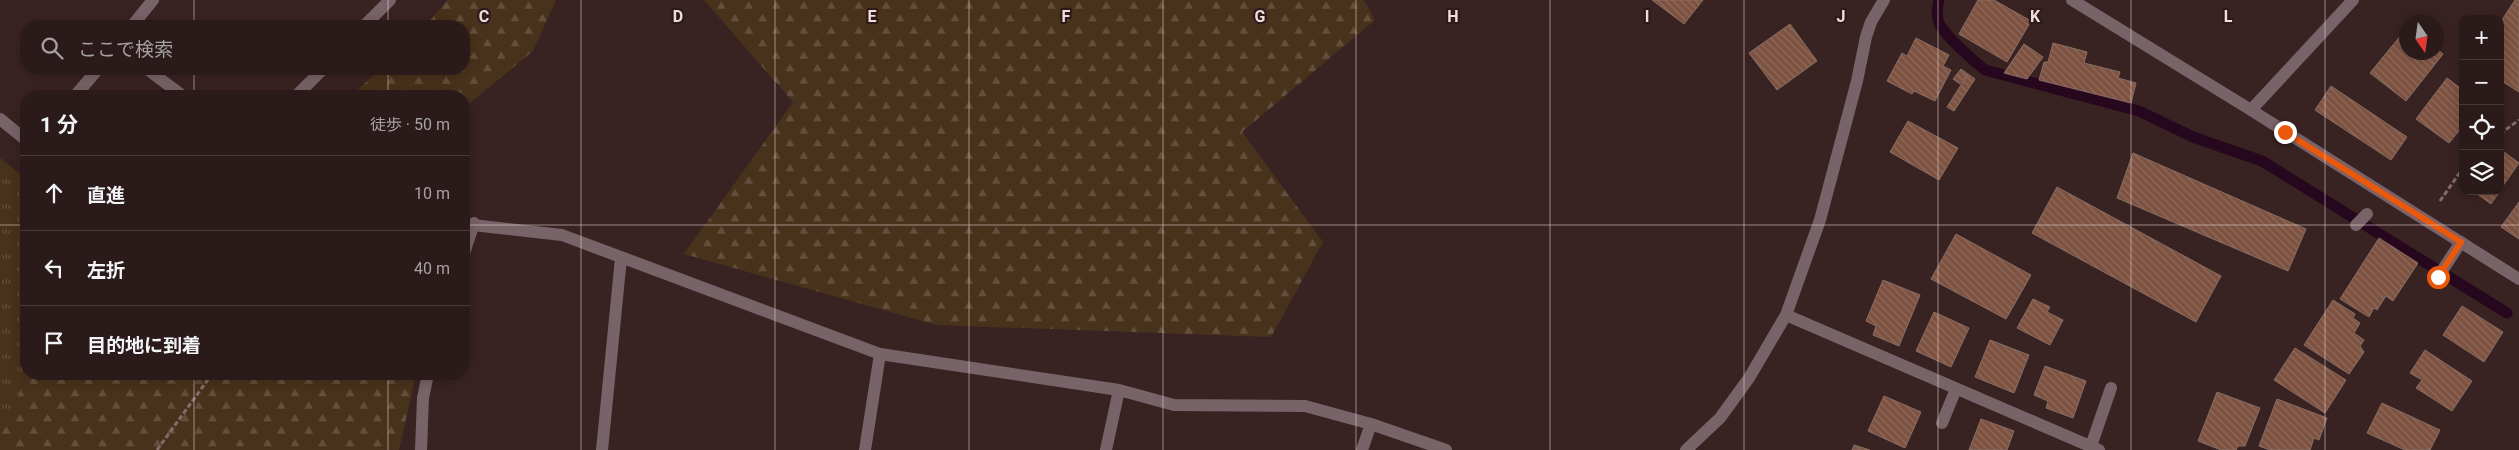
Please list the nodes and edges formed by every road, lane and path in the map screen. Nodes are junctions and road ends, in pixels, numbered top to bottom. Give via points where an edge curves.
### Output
1 (153, 0) edge
2 (390, 0) edge
3 (1884, 0) edge
4 (2072, 0) edge
5 (2353, 0) edge
6 (137, 20) edge
7 (370, 20) edge
8 (93, 75) edge
9 (155, 75) edge
10 (317, 75) edge
11 (80, 90) edge
12 (175, 90) edge
13 (302, 90) edge
14 (2251, 110) junction
15 (0, 119) edge
16 (2519, 120) edge
17 (2504, 131) edge
18 (20, 135) edge
19 (2459, 174) edge
20 (2440, 201) dead end
21 (2367, 214) dead end
22 (470, 224) edge
23 (2356, 225) dead end
24 (2461, 242) junction
25 (621, 258) junction
26 (2438, 277) dead end
27 (2519, 278) edge
28 (1786, 315) junction
29 (880, 354) junction
30 (208, 380) edge
31 (427, 380) edge
32 (1956, 388) junction
33 (2111, 388) dead end
34 (1119, 390) junction
35 (1942, 423) dead end
36 (1371, 424) junction
37 (2095, 448) edge
38 (157, 450) edge
39 (422, 450) edge
40 (602, 450) edge
41 (865, 450) edge
42 (1106, 450) edge
43 (1362, 450) edge
44 (1446, 450) edge
45 (1686, 450) edge

1 - 6 street
2 - 7 street
3 - 28 street via 1866,37 1858,81 1820,220
4 - 14 street
5 - 14 street
8 - 11 street
9 - 12 street
10 - 13 street
14 - 24 street
15 - 18 street
16 - 17 path
19 - 20 path
21 - 23 street
22 - 25 street via 562,235
24 - 26 street
24 - 27 street
25 - 29 street
25 - 40 street
28 - 32 street
28 - 45 street via 1750,378 1725,412
29 - 34 street
29 - 41 street
30 - 38 path
31 - 39 street via 423,398
32 - 35 street
32 - 37 street
33 - 37 street
34 - 36 street via 1174,405 1304,406
34 - 42 street
36 - 43 street
36 - 44 street

